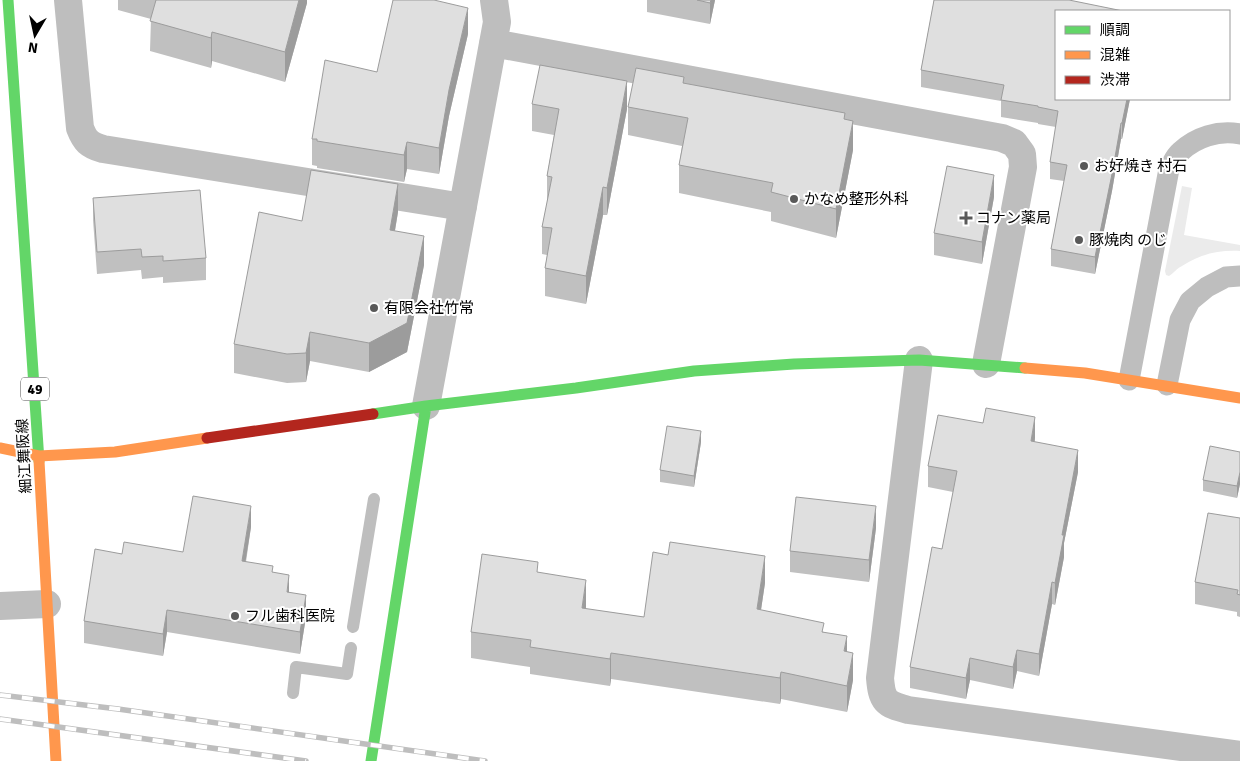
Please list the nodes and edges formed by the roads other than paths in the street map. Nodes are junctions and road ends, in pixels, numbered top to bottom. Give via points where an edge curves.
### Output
1 (8, 0) edge
2 (68, 0) edge
3 (494, 0) edge
4 (494, 43) junction
5 (1240, 134) edge
6 (463, 207) junction
7 (1240, 276) edge
8 (919, 360) junction
9 (986, 364) junction
10 (1129, 380) junction
11 (1167, 385) junction
12 (1240, 398) edge
13 (426, 406) junction
14 (0, 448) edge
15 (39, 456) junction
16 (47, 604) junction
17 (0, 606) edge
18 (1240, 755) edge
19 (56, 761) edge
20 (371, 761) edge

1 - 15 street, 細江舞阪線 / 49
2 - 6 street via 80,128 92,146
3 - 4 street via 497,22
4 - 6 street
4 - 9 street via 1002,138 1014,143 1022,154 1023,168
5 - 10 lane via 1212,134 1194,141 1178,153 1169,169
6 - 13 street
7 - 11 lane via 1226,277 1206,287 1190,302 1180,320
8 - 9 street
8 - 13 street via 694,371
8 - 18 street via 880,678 881,694 892,706 908,710
9 - 10 street
10 - 11 street
11 - 12 street
13 - 15 street via 115,452
13 - 20 street
14 - 15 street
15 - 16 street, 細江舞阪線 / 49
16 - 17 street
16 - 19 street, 細江舞阪線 / 49

